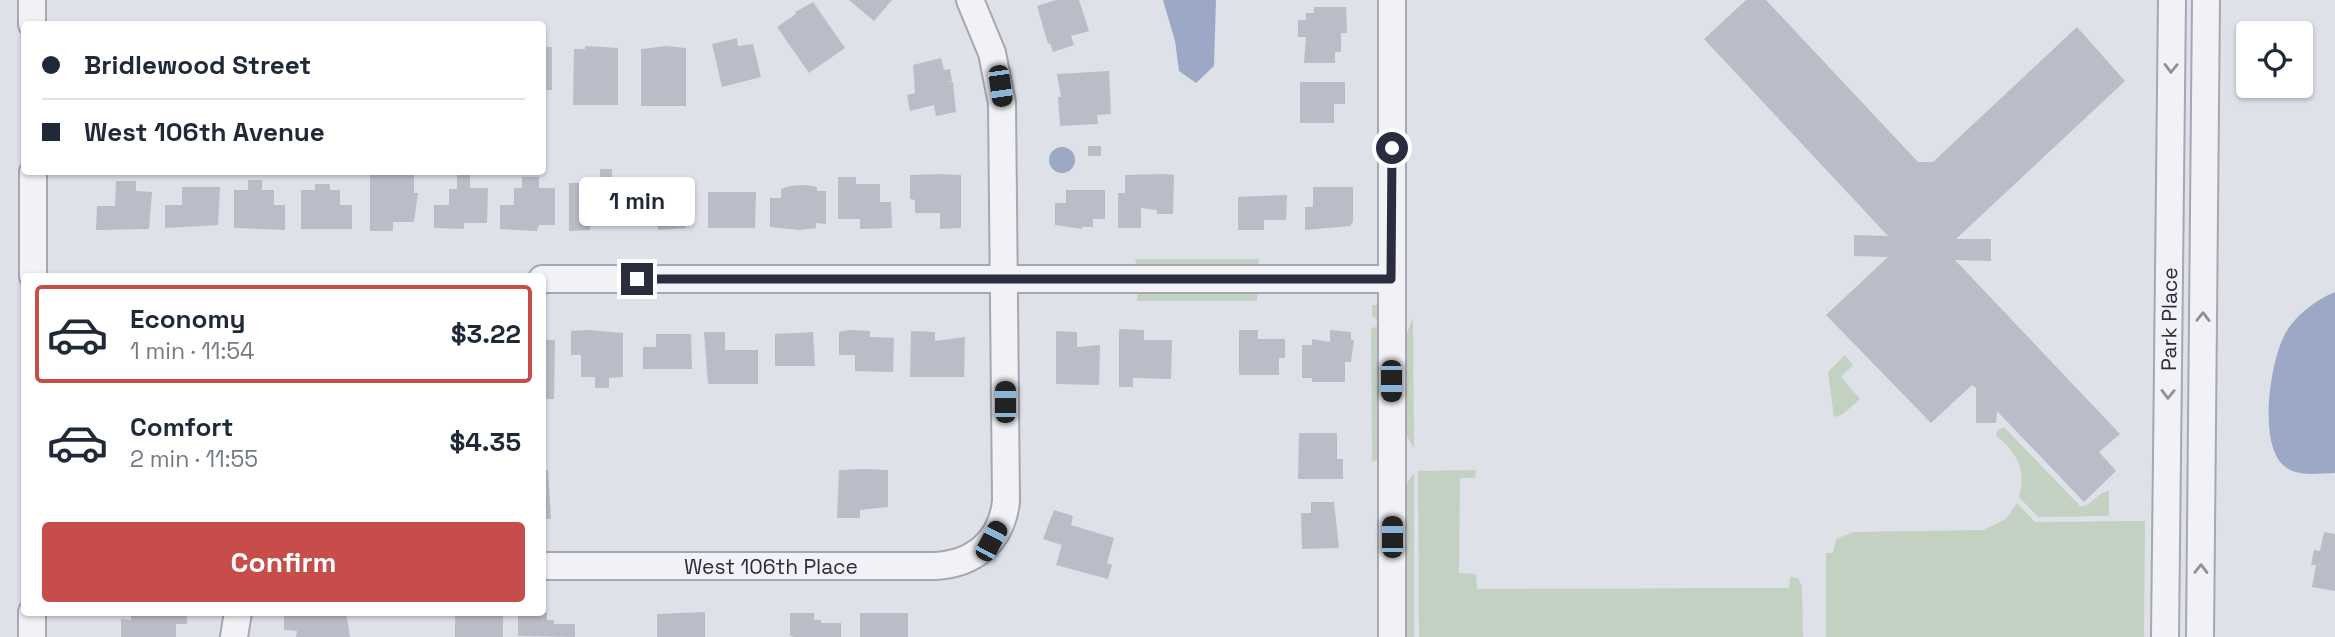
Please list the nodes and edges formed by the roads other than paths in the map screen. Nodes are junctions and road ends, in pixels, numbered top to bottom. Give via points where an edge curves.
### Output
1 (32, 0) edge
2 (970, 0) edge
3 (1392, 0) edge
4 (2172, 0) edge
5 (2206, 0) edge
6 (32, 21) edge
7 (33, 175) edge
8 (33, 273) edge
9 (546, 279) edge
10 (1004, 279) junction
11 (1391, 279) junction
12 (546, 566) edge
13 (32, 616) edge
14 (237, 616) edge
15 (32, 637) edge
16 (234, 637) edge
17 (1392, 637) edge
18 (2165, 637) edge
19 (2200, 637) edge

1 - 6 street
2 - 10 street via 992,53 1002,103
3 - 11 street
4 -> 18 street, Park Place
19 -> 5 street, Park Place
7 - 8 street
9 - 10 street
10 - 11 street
10 - 12 street, West 106th Place via 1006,500 1004,517 991,541 972,559 945,566
11 - 17 street
13 - 15 street
14 - 16 street

